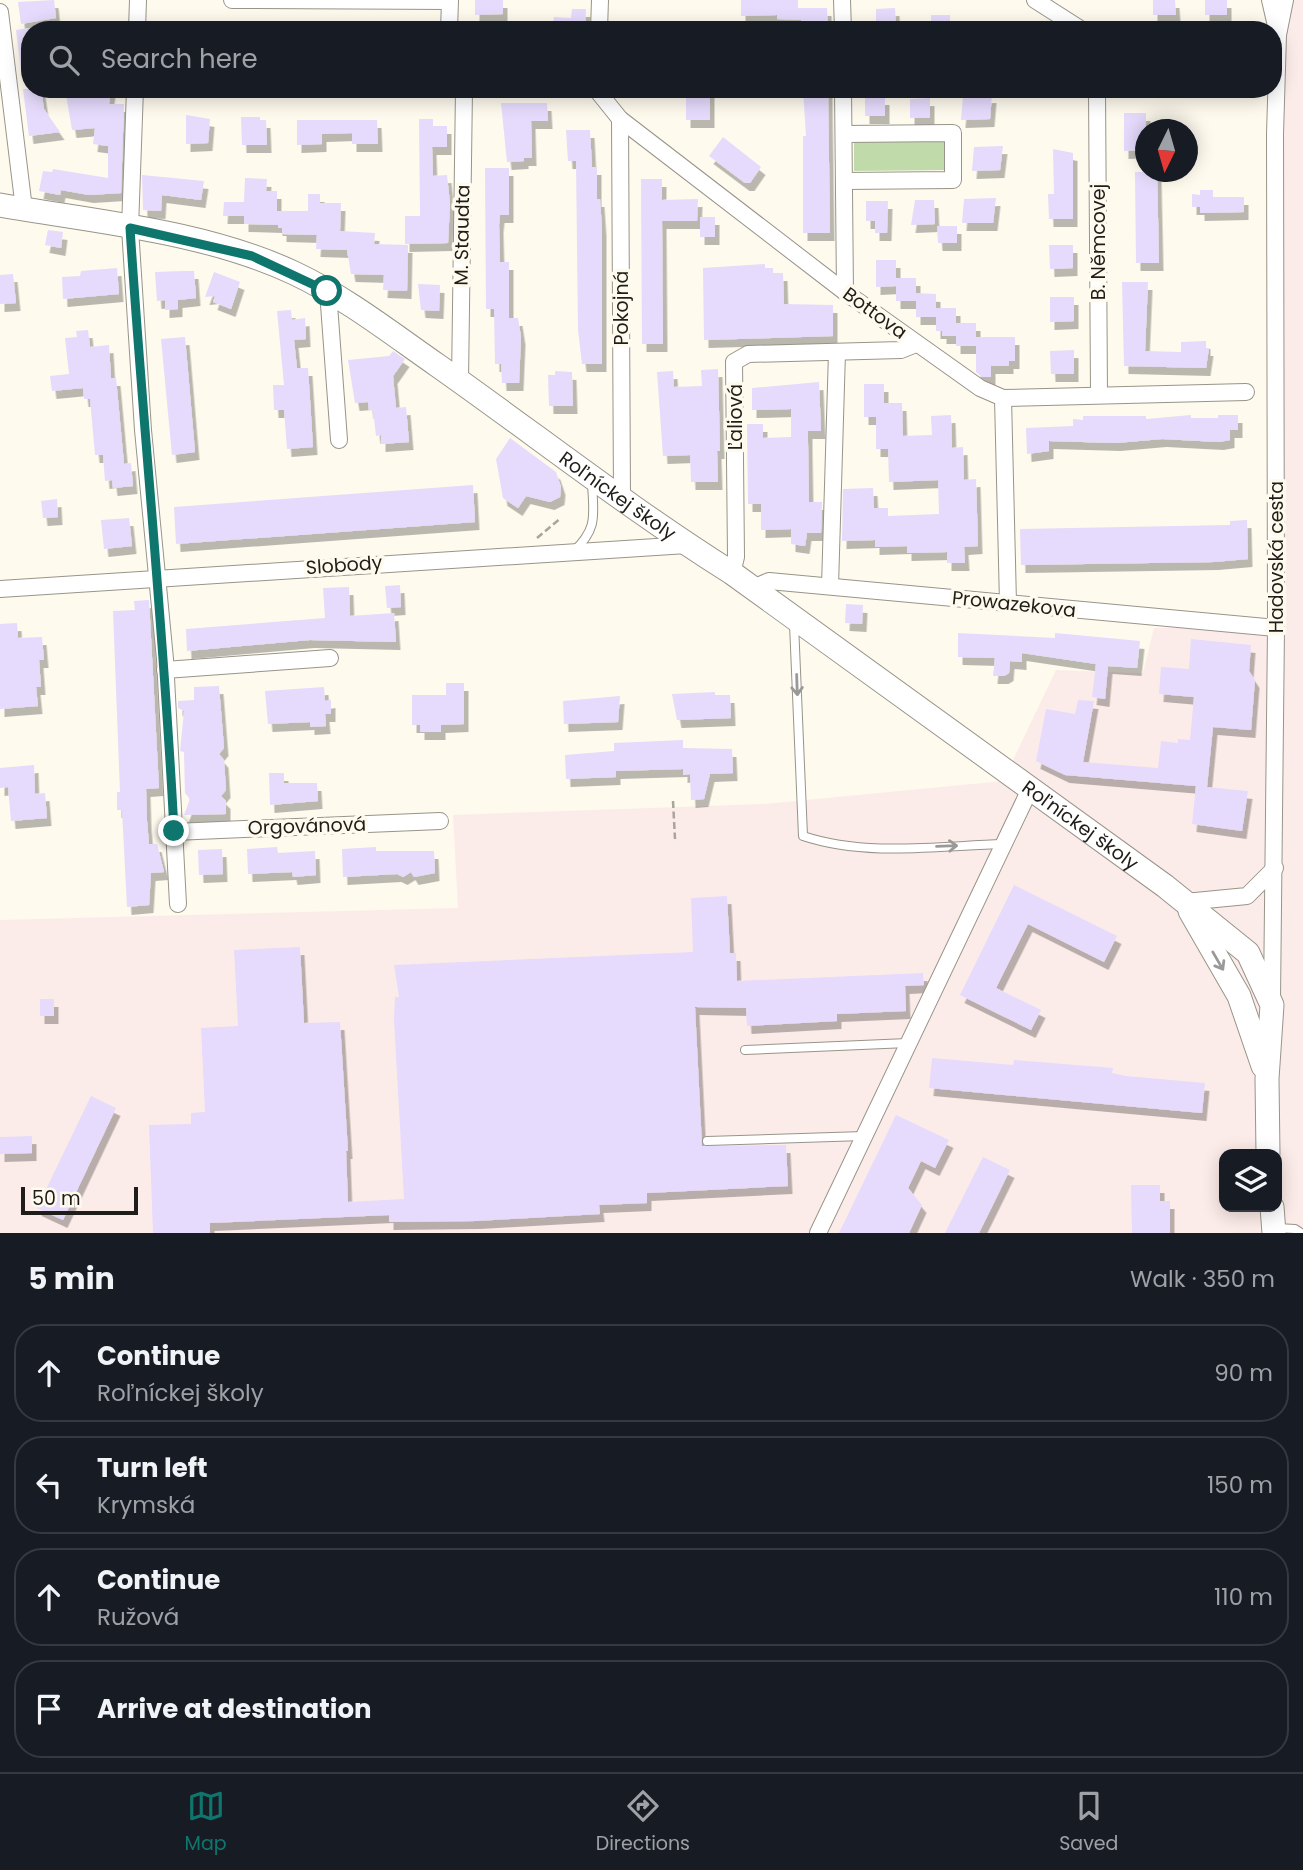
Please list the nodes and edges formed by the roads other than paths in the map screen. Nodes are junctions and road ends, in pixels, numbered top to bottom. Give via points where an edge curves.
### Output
1 (138, 0) edge
2 (233, 0) edge
3 (600, 0) edge
4 (842, 0) edge
5 (1035, 0) edge
6 (1270, 0) edge
7 (1285, 0) edge
8 (309, 1) edge
9 (0, 12) edge
10 (137, 21) edge
11 (449, 21) edge
12 (599, 21) edge
13 (843, 21) edge
14 (1069, 21) edge
15 (1275, 21) edge
16 (1281, 21) edge
17 (135, 98) edge
18 (464, 98) edge
19 (600, 98) edge
20 (843, 98) edge
21 (1097, 98) edge
22 (1276, 98) edge
23 (620, 119) junction
24 (844, 134) junction
25 (844, 181) junction
26 (0, 205) edge
27 (24, 209) junction
28 (130, 228) junction
29 (327, 291) junction
30 (845, 292) junction
31 (916, 344) junction
32 (837, 352) junction
33 (460, 381) junction
34 (1246, 392) dead end
35 (1099, 394) junction
36 (1003, 398) junction
37 (339, 440) dead end
38 (592, 475) junction
39 (622, 497) junction
40 (687, 545) junction
41 (573, 551) junction
42 (732, 573) junction
43 (158, 577) junction
44 (830, 586) junction
45 (753, 588) junction
46 (0, 589) edge
47 (1008, 603) junction
48 (794, 617) junction
49 (1276, 628) junction
50 (330, 658) dead end
51 (166, 670) junction
52 (1031, 787) junction
53 (440, 821) dead end
54 (174, 831) junction
55 (1005, 844) junction
56 (1275, 868) junction
57 (1185, 902) junction
58 (178, 904) dead end
59 (1272, 1005) junction
60 (908, 1044) junction
61 (745, 1050) dead end
62 (1267, 1079) junction
63 (864, 1136) junction
64 (707, 1141) dead end
65 (1268, 1149) edge
66 (1273, 1223) edge
67 (818, 1233) edge
68 (1301, 1233) edge

1 - 10 street
2 - 8 street
3 - 12 street
4 - 13 street
5 - 14 street
6 - 15 street, Hadovská cesta
7 - 16 street, Hadovská cesta
8 - 11 street via 450,1
9 - 27 street
17 - 28 street
18 - 33 street, M. Staudta
19 - 23 street, Bottova
20 - 24 street
21 - 35 street, B. Němcovej
22 - 49 street, Hadovská cesta
23 - 30 street, Bottova
23 - 39 street, Pokojná
24 - 25 street
24 - 25 street via 953,133 953,180
25 - 30 street
26 - 27 main road, Roľníckej školy
27 - 28 main road, Roľníckej školy
28 - 29 main road, Roľníckej školy via 252,256
28 - 43 street
29 - 33 main road, Roľníckej školy
29 - 37 street
30 - 31 street, Bottova
31 - 32 street, Ľaliová via 901,350
31 - 36 street, Bottova via 980,388
32 - 42 street, Ľaliová via 748,354 734,362 736,557
32 - 44 street
33 - 38 main road, Roľníckej školy
34 - 35 street
35 - 36 street
36 - 47 street
38 - 39 main road, Roľníckej školy
38 - 41 lane via 594,525
39 - 40 main road, Roľníckej školy
40 - 41 street, Slobody
40 - 42 main road, Roľníckej školy
41 - 43 street, Slobody
42 - 45 main road, Roľníckej školy
43 - 46 street, Slobody
43 - 51 street
44 - 45 street, Prowazekova via 769,581
44 - 47 street, Prowazekova
45 - 48 main road, Roľníckej školy
47 - 49 street, Prowazekova
48 - 52 main road, Roľníckej školy
48 -> 55 lane via 803,836 827,844 890,848
49 - 56 street, Hadovská cesta
50 - 51 street
51 - 54 street
52 - 55 street
52 - 57 main road, Roľníckej školy
53 - 54 street, Orgovánová
54 - 58 street
55 - 60 street
56 - 57 street via 1247,896
56 - 59 street, Hadovská cesta
57 - 59 main road, Roľníckej školy via 1248,953
57 -> 62 main road, Roľníckej školy via 1238,996
59 - 62 main road, Hadovská cesta
60 - 61 lane
60 - 63 street
62 - 65 main road
63 - 64 lane
63 - 67 street
66 - 68 lane

